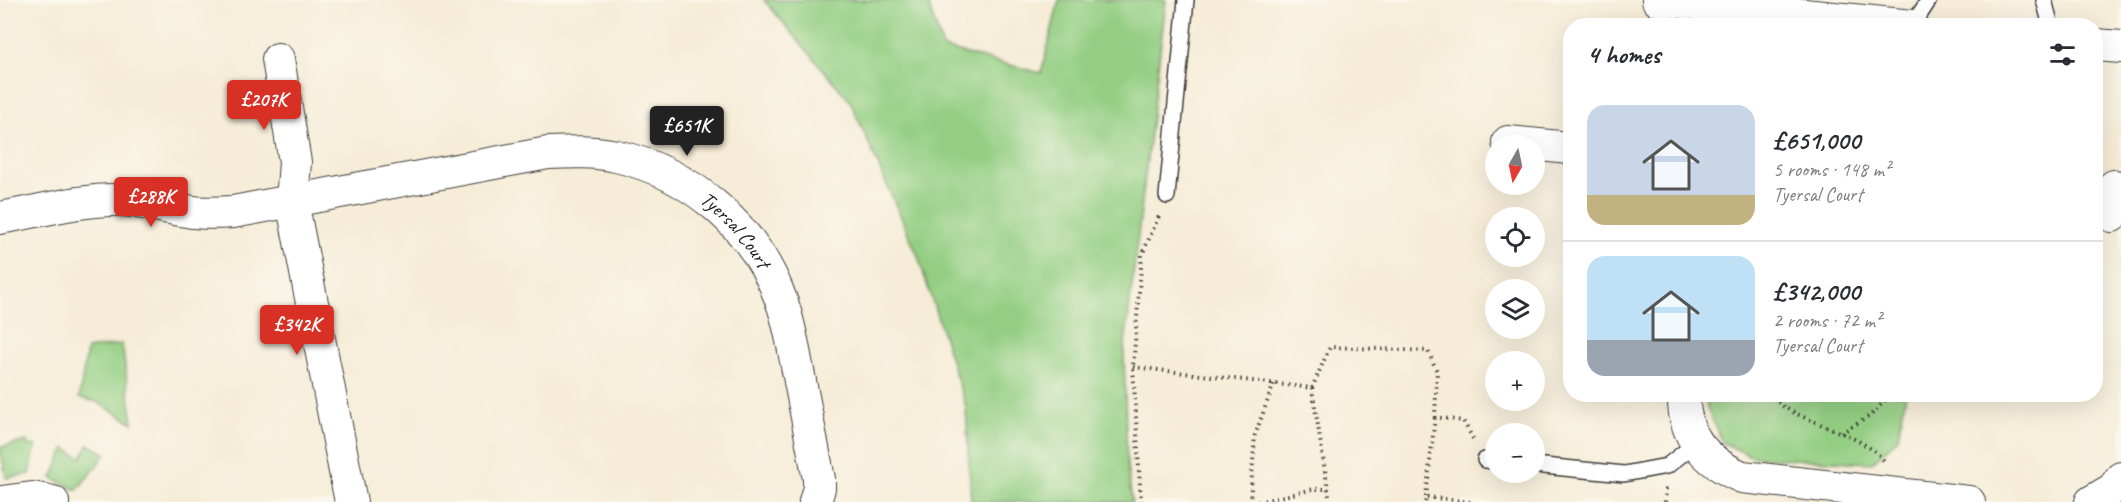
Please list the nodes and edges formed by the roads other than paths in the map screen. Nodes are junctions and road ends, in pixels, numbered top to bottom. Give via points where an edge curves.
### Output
1 (1186, 0) edge
2 (1658, 0) edge
3 (1929, 0) edge
4 (2044, 0) edge
5 (1716, 16) edge
6 (1755, 18) edge
7 (1917, 18) edge
8 (2049, 18) edge
9 (2103, 46) edge
10 (2121, 48) edge
11 (278, 59) dead end
12 (1545, 146) edge
13 (1563, 147) edge
14 (1167, 196) road end
15 (292, 201) junction
16 (0, 218) edge
17 (1683, 402) edge
18 (1696, 442) junction
19 (1545, 466) edge
20 (2121, 478) edge
21 (2, 502) edge
22 (52, 502) edge
23 (351, 502) edge
24 (815, 502) edge
25 (1968, 502) edge
26 (2091, 502) edge

1 - 14 lane
2 - 5 street
3 - 7 lane
4 - 8 lane
5 - 6 street
9 - 10 street
11 - 15 street via 295,162
12 - 13 street
15 - 16 street, Tyersal Court via 210,213 116,200
15 - 23 street
15 - 24 street, Tyersal Court via 548,153 616,156 680,180 733,222 761,258 777,288 788,320 819,479
17 - 18 street via 1687,425
18 - 19 lane via 1667,466 1624,474
18 - 25 street via 1708,458 1742,477
20 - 26 street via 2113,489
21 - 22 street via 32,498

